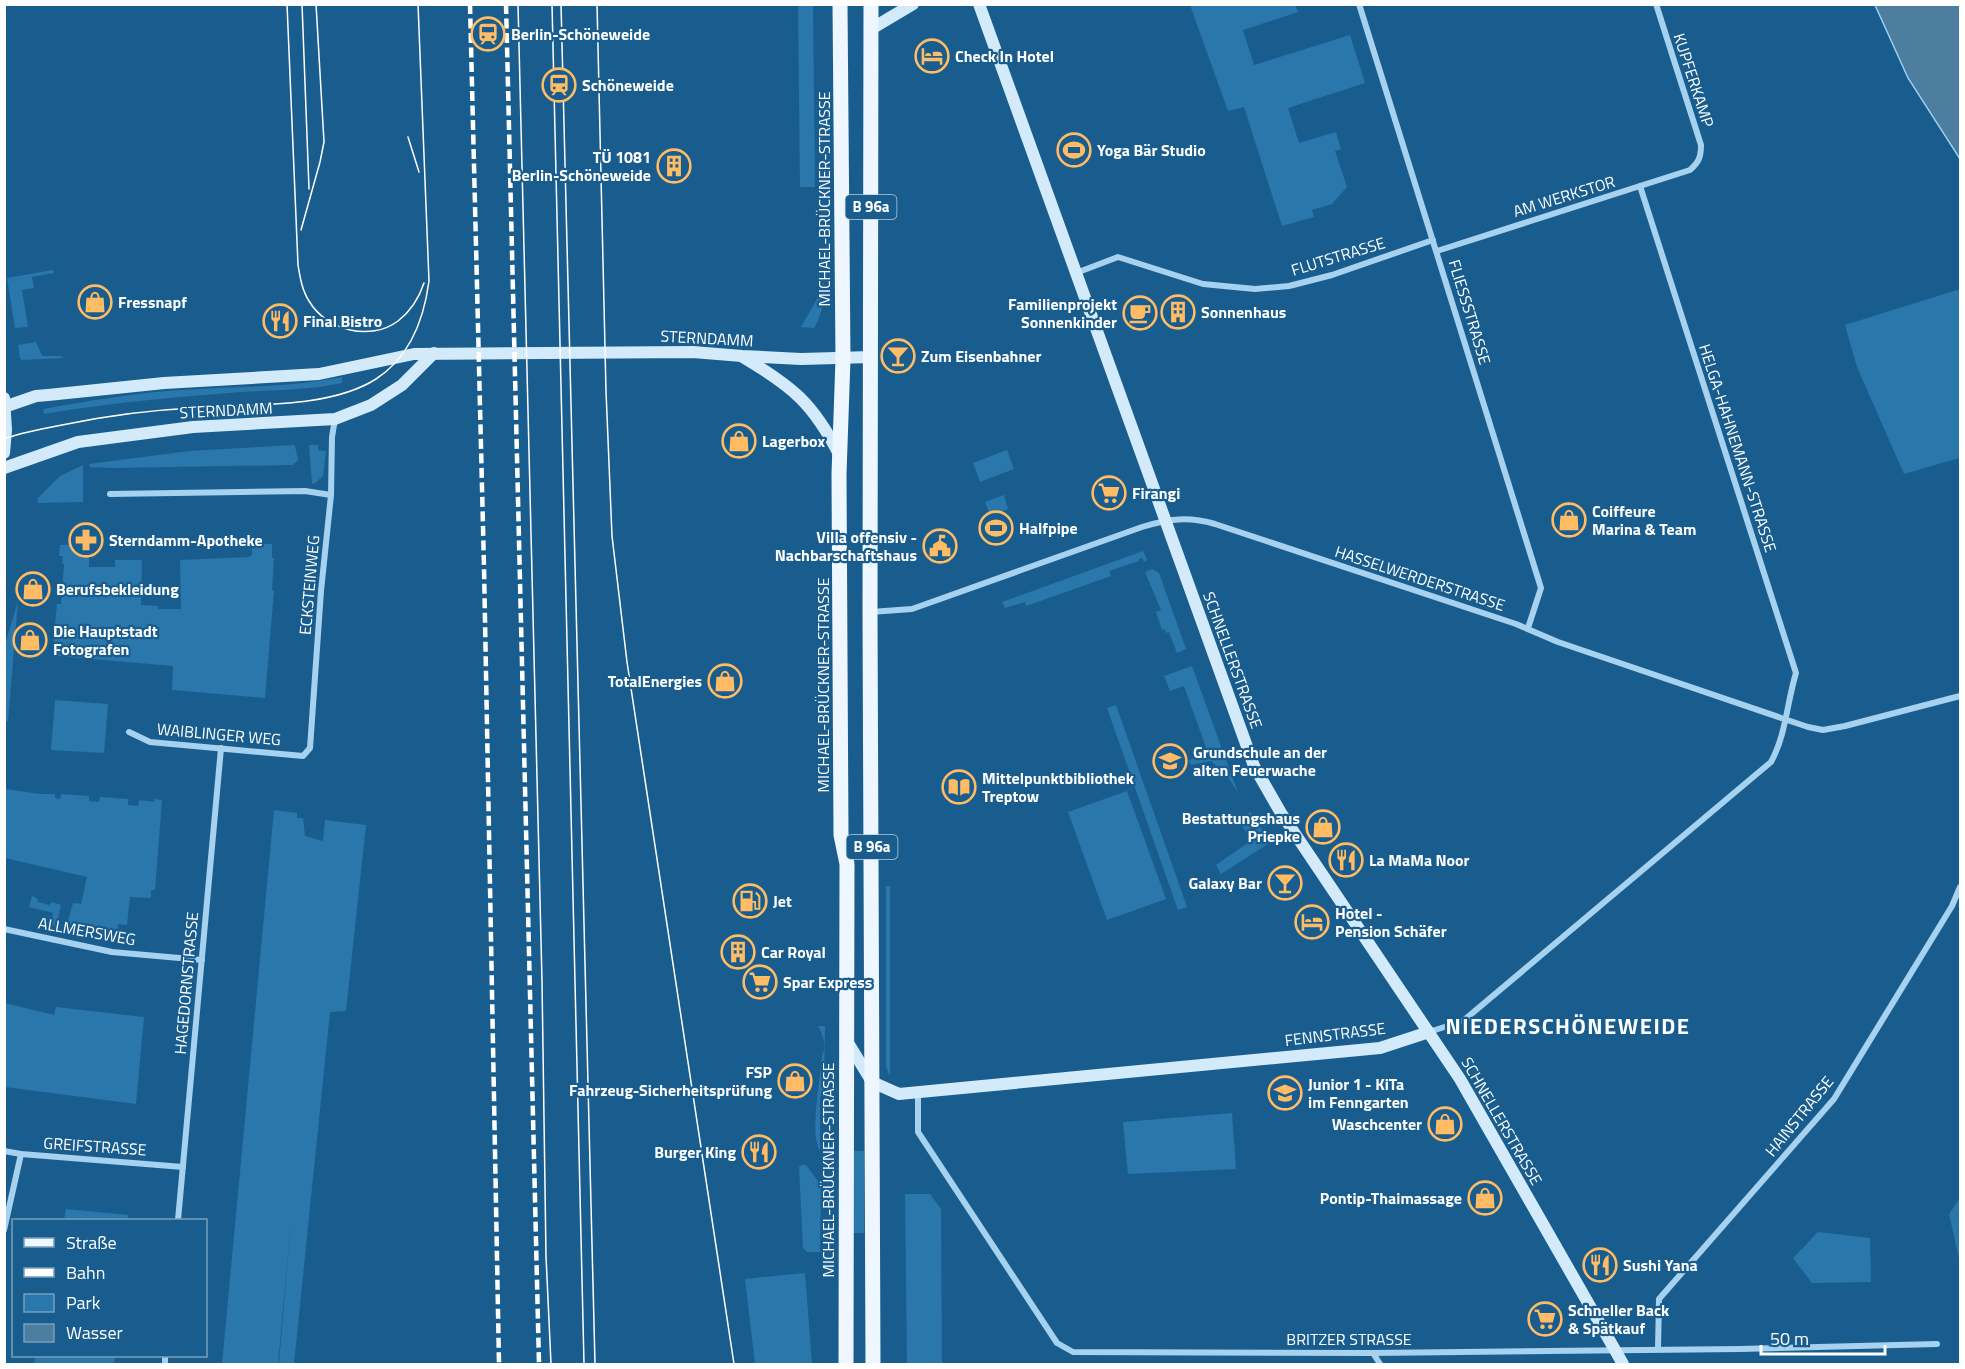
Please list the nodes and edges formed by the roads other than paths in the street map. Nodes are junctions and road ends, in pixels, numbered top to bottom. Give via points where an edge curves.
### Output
1 (840, 4) edge
2 (871, 4) edge
3 (913, 4) edge
4 (979, 4) edge
5 (1359, 4) edge
6 (1656, 4) edge
7 (871, 29) junction
8 (1697, 164) joint
9 (1640, 186) junction
10 (1433, 240) junction
11 (1437, 251) junction
12 (1076, 273) junction
13 (434, 353) junction
14 (742, 356) junction
15 (870, 357) junction
16 (843, 359) junction
17 (5, 404) edge
18 (335, 419) junction
19 (4, 453) edge
20 (840, 456) junction
21 (4, 468) edge
22 (110, 494) dead end
23 (331, 495) junction
24 (1165, 520) junction
25 (870, 612) junction
26 (1528, 628) junction
27 (1960, 696) edge
28 (1784, 719) junction
29 (129, 732) dead end
30 (221, 748) junction
31 (307, 753) joint
32 (1960, 887) edge
33 (4, 928) edge
34 (202, 960) junction
35 (1429, 1032) junction
36 (847, 1041) junction
37 (872, 1082) junction
38 (918, 1092) junction
39 (4, 1151) edge
40 (21, 1154) junction
41 (183, 1167) junction
42 (178, 1219) edge
43 (4, 1230) edge
44 (1937, 1344) dead end
45 (1615, 1350) junction
46 (1658, 1350) junction
47 (1373, 1353) junction
48 (846, 1365) edge
49 (873, 1365) edge
50 (1380, 1365) edge
51 (1623, 1365) edge

1 - 16 main road, MICHAEL-BRÜCKNER-STRASSE / B 96a
2 - 7 main road, B 96a
3 - 7 main road
4 - 12 main road, SCHNELLERSTRASSE
5 - 10 street, FLIESSSTRASSE
6 - 8 street, KUPFERKAMP via 1701,145
7 - 15 main road, B 96a
8 - 9 street, AM WERKSTOR via 1690,170
9 - 11 street, AM WERKSTOR
9 - 28 street, HELGA-HAHNEMANN-STRASSE via 1796,673
10 - 11 street, FLIESSSTRASSE
10 - 12 street, FLUTSTRASSE via 1289,286 1255,289 1203,284 1118,257
11 - 26 street, FLIESSSTRASSE via 1541,588
12 - 24 main road, SCHNELLERSTRASSE
13 - 14 main road, STERNDAMM via 693,351
13 - 17 main road, STERNDAMM via 319,374 164,383 36,396
13 - 18 main road, STERNDAMM via 402,385 371,405
14 - 16 main road, STERNDAMM
14 - 20 main road via 799,395 828,432
15 - 16 main road, STERNDAMM
15 - 25 main road, B 96a
16 - 20 main road, MICHAEL-BRÜCKNER-STRASSE / B 96a
17 - 19 main road
18 - 21 main road, STERNDAMM via 193,427 78,442
18 - 23 street, ECKSTEINWEG
20 - 36 main road, MICHAEL-BRÜCKNER-STRASSE / B 96a via 841,835 847,864
22 - 23 street via 305,491
23 - 31 street, ECKSTEINWEG
24 - 25 street, HASSELWERDERSTRASSE via 912,609
24 - 26 street, HASSELWERDERSTRASSE via 1202,520
24 - 35 main road, SCHNELLERSTRASSE via 1260,777
25 - 37 main road, B 96a
26 - 28 street, HASSELWERDERSTRASSE via 1558,642
27 - 28 street, HASSELWERDERSTRASSE via 1822,730
28 - 35 street, FENNSTRASSE via 1782,736 1771,762 1463,1021
29 - 30 street, WAIBLINGER WEG via 150,742
30 - 31 street, WAIBLINGER WEG via 303,756
30 - 34 street, HAGEDORNSTRASSE
32 - 46 street, HAINSTRASSE via 1834,1100 1659,1299
33 - 34 street, ALLMERSWEG via 112,952
34 - 41 street, HAGEDORNSTRASSE
35 - 38 main road, FENNSTRASSE via 1380,1048
35 - 45 main road, SCHNELLERSTRASSE via 1460,1079
36 - 37 main road
36 - 48 main road, MICHAEL-BRÜCKNER-STRASSE / B 96a
37 - 38 main road, FENNSTRASSE via 899,1094
37 - 49 main road, B 96a
38 - 47 street, BRITZER STRASSE via 918,1132 1057,1343 1073,1352
39 - 40 street, GREIFSTRASSE
40 - 41 street, GREIFSTRASSE
40 - 43 street
41 - 42 street, HAGEDORNSTRASSE
44 - 46 street, BRITZER STRASSE
45 - 46 street, BRITZER STRASSE
45 - 47 street, BRITZER STRASSE
45 - 51 main road, SCHNELLERSTRASSE
47 - 50 street

